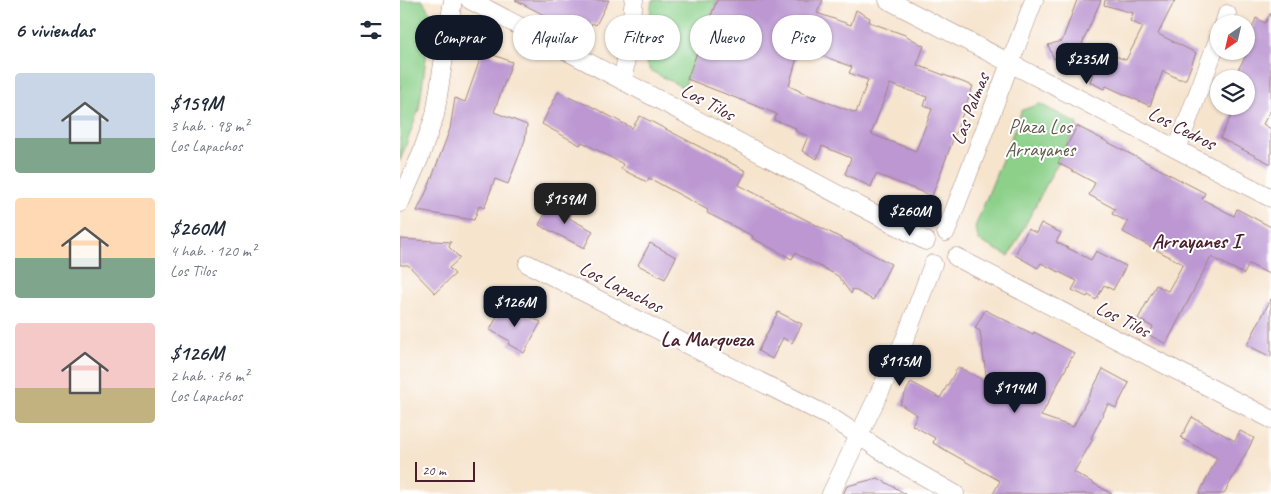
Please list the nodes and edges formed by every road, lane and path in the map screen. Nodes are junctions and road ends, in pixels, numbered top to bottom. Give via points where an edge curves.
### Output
1 (453, 0) edge
2 (470, 0) edge
3 (634, 0) edge
4 (888, 0) edge
5 (1034, 0) edge
6 (1210, 60) edge
7 (1010, 63) junction
8 (623, 81) junction
9 (1176, 149) junction
10 (1271, 198) edge
11 (400, 203) edge
12 (946, 232) junction
13 (926, 241) junction
14 (956, 256) junction
15 (528, 264) dead end
16 (933, 264) junction
17 (1271, 419) edge
18 (858, 436) junction
19 (830, 494) edge
20 (955, 494) edge

1 - 11 street via 435,115
2 - 8 street, Los Tilos
3 - 8 street
4 - 7 street, Los Cedros
5 - 7 street, Las Palmas
6 - 9 street
7 - 9 street, Los Cedros
7 - 12 street, Las Palmas
8 - 13 street, Los Tilos
9 - 10 street, Los Cedros
12 - 13 street via 934,233
12 - 14 street via 958,245
13 - 16 street via 925,254
14 - 16 street via 949,264
14 - 17 street, Los Tilos
15 - 18 street, Los Lapachos via 824,413
16 - 18 street via 905,339
18 - 19 street
18 - 20 street, Los Lapachos

